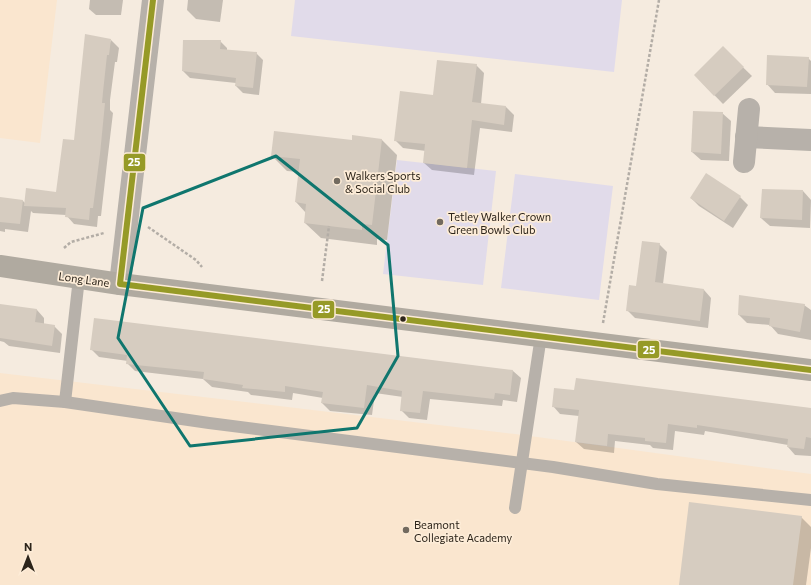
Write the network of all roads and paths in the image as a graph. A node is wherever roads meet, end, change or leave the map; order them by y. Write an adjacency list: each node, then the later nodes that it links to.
1 (153, 0): 15 (street)
2 (659, 0): 17 (path)
3 (749, 109): 4 (street)
4 (746, 137): 5 (street); 6 (street)
5 (811, 140)
6 (744, 162)
7 (144, 226): 12 (path)
8 (329, 226): 14 (path)
9 (111, 232): 10 (path)
10 (64, 248)
11 (0, 266): 13 (main road, Long Lane)
12 (202, 267)
13 (79, 278): 15 (main road, Long Lane); 20 (lane)
14 (322, 282)
15 (120, 284): 16 (main road, Long Lane)
16 (541, 336): 17 (main road, Long Lane); 21 (lane)
17 (600, 343): 18 (main road, Long Lane)
18 (811, 370)
19 (0, 401): 20 (lane)
20 (65, 402): 21 (lane)
21 (522, 463): 22 (lane); 23 (lane)
22 (811, 500)
23 (515, 508)

